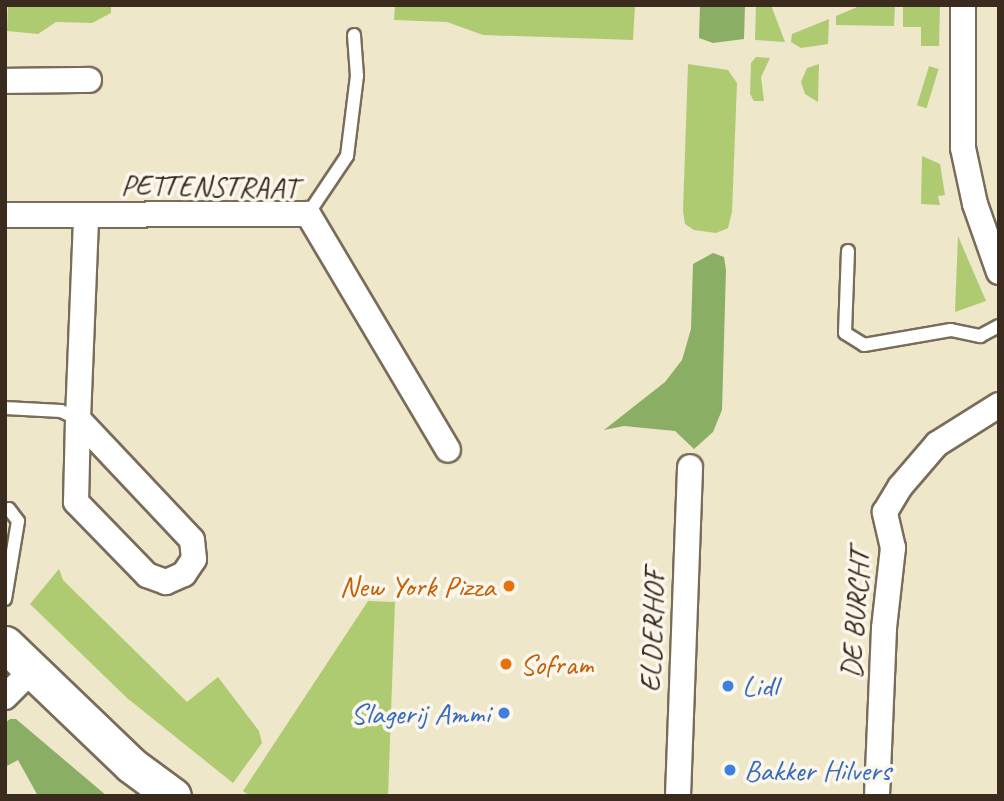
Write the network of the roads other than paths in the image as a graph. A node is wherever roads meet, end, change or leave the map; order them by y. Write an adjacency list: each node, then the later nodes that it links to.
1 (963, 5): 9 (street)
2 (354, 35): 5 (lane)
3 (89, 80): 4 (street)
4 (5, 81)
5 (307, 214): 7 (street, PETTENSTRAAT); 14 (street, PETTENSTRAAT)
6 (5, 215): 7 (street, PETTENSTRAAT)
7 (86, 216): 13 (street)
8 (848, 251): 10 (lane)
9 (999, 272)
10 (999, 326)
11 (999, 405): 23 (street, DE BURCHT)
12 (5, 408): 13 (lane)
13 (78, 419): 13 (street)
14 (447, 450)
15 (690, 467): 22 (street, ELDERHOF)
16 (9, 509): 17 (lane)
17 (5, 600)
18 (5, 644): 19 (street)
19 (30, 672): 20 (street); 21 (street)
20 (5, 697)
21 (173, 796)
22 (678, 796)
23 (877, 796)

